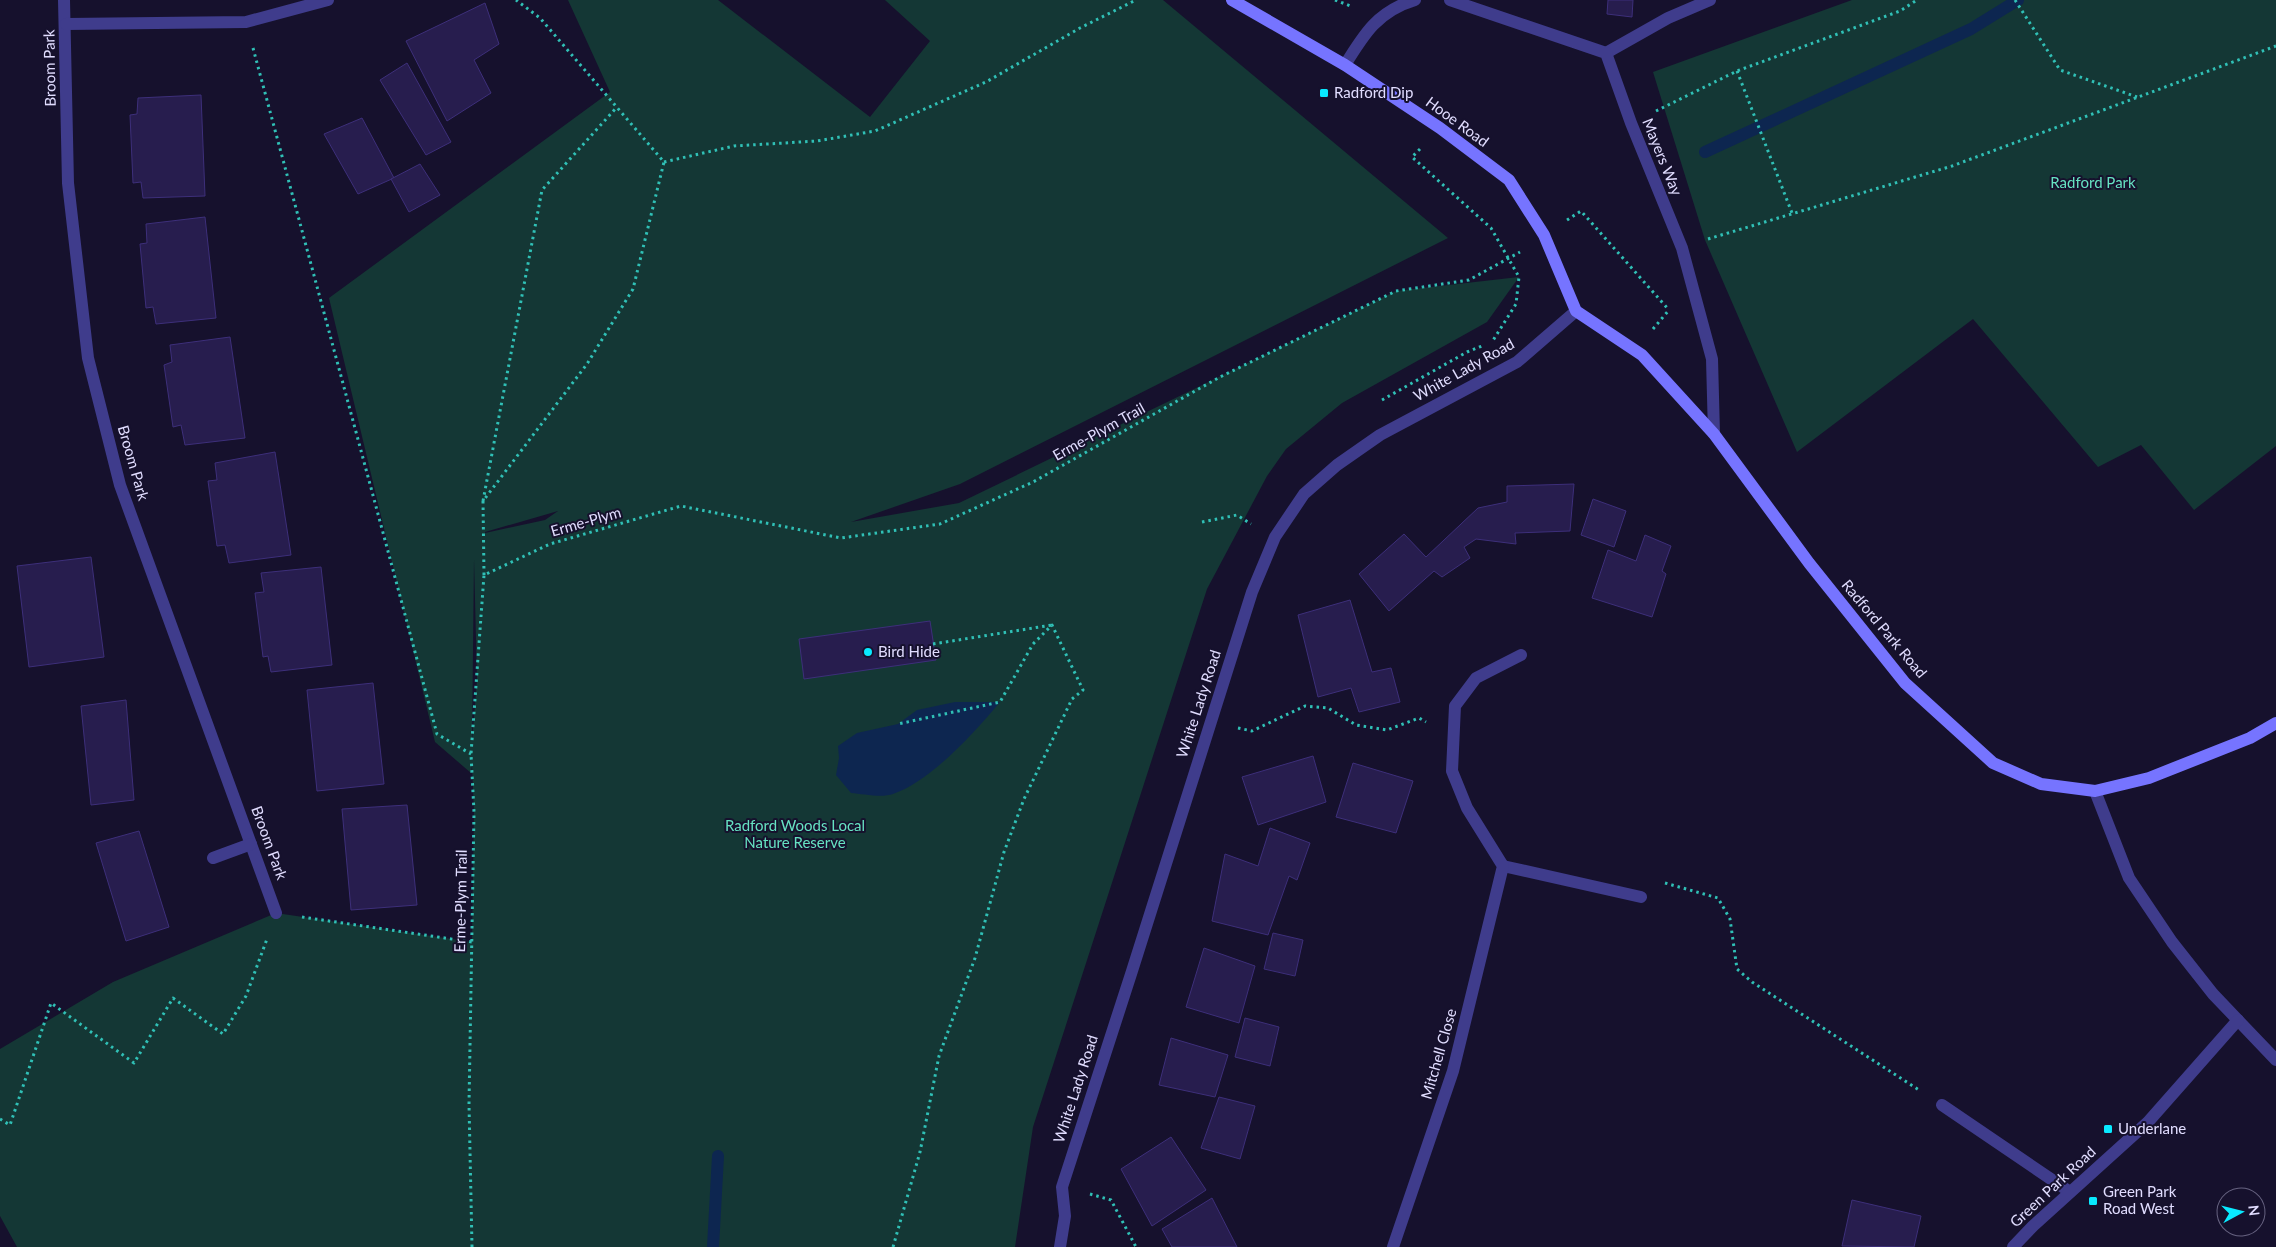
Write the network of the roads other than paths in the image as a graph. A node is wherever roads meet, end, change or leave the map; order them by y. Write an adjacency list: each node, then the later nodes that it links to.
1 (64, 0): 7 (street, Broom Park)
2 (328, 0): 7 (street)
3 (1232, 0): 9 (street, Hooe Road)
4 (1415, 0): 9 (street)
5 (1450, 0): 8 (street)
6 (1710, 0): 8 (street)
7 (66, 24): 15 (street, Broom Park)
8 (1606, 52): 11 (street, Mayers Way)
9 (1345, 65): 10 (street, Hooe Road)
10 (1576, 312): 11 (street, Radford Park Road); 24 (street, White Lady Road)
11 (1714, 434): 14 (street, Radford Park Road)
12 (1521, 655): 17 (street)
13 (2276, 723): 14 (street, Radford Park Road)
14 (2095, 791): 20 (street)
15 (251, 844): 16 (street); 19 (street, Broom Park)
16 (213, 858)
17 (1503, 866): 18 (street); 25 (street, Mitchell Close)
18 (1642, 898)
19 (276, 912)
20 (2238, 1020): 21 (street); 23 (street, Green Park Road)
21 (2276, 1060)
22 (1942, 1105): 23 (street)
23 (2070, 1192): 26 (street, Green Park Road)
24 (1060, 1247)
25 (1393, 1247)
26 (2013, 1247)

